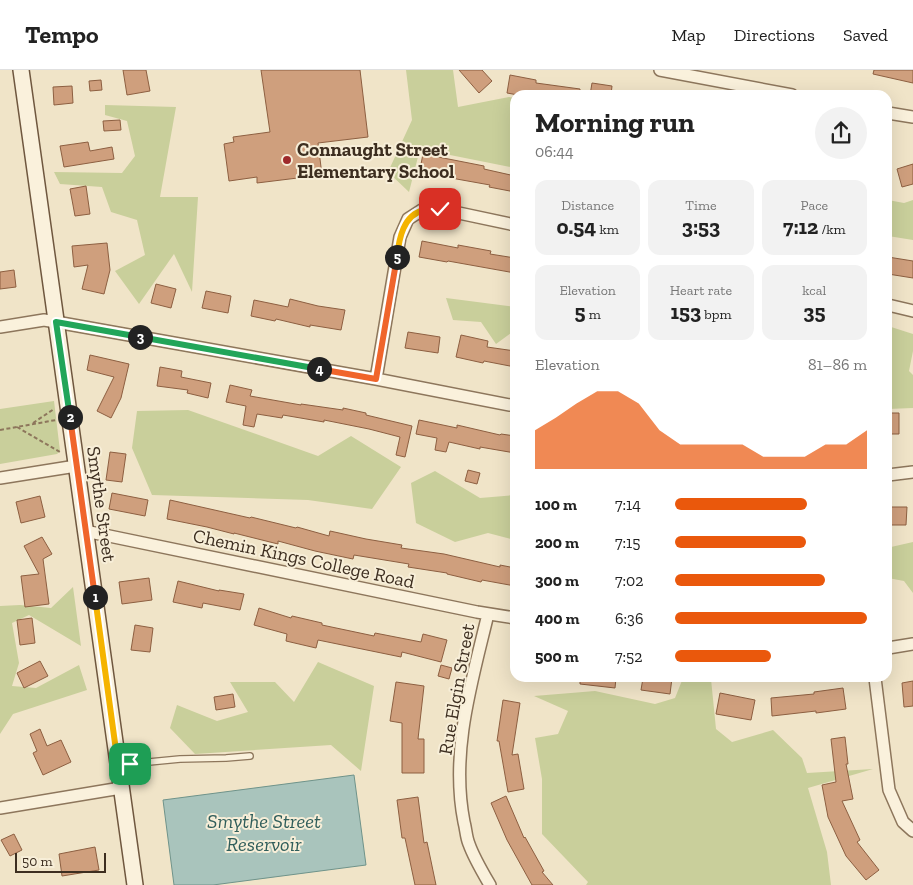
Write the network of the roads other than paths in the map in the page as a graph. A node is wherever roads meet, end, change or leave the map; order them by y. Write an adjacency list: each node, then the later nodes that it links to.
1 (21, 70): 9 (main road, Smythe Street)
2 (660, 70): 3 (street)
3 (766, 90)
4 (892, 114): 5 (street)
5 (913, 117)
6 (510, 224): 11 (street)
7 (892, 306): 8 (street)
8 (913, 310)
9 (56, 322): 10 (street); 11 (street); 13 (main road, Smythe Street)
10 (0, 327)
11 (376, 379): 12 (street)
12 (510, 405)
13 (76, 466): 16 (street); 17 (main road, Smythe Street)
14 (913, 472): 15 (street)
15 (892, 475)
16 (0, 478)
17 (85, 530): 18 (street, Chemin Kings College Road); 24 (main road, Smythe Street)
18 (488, 614): 19 (street, Chemin Kings College Road); 29 (street, Rue Elgin Street)
19 (510, 617)
20 (913, 644): 21 (street)
21 (892, 647)
22 (876, 682): 27 (street)
23 (250, 756): 24 (lane)
24 (118, 765): 25 (main road, Smythe Street)
25 (121, 788): 26 (street); 28 (main road, Smythe Street)
26 (0, 808)
27 (913, 832)
28 (135, 885)
29 (490, 885)

